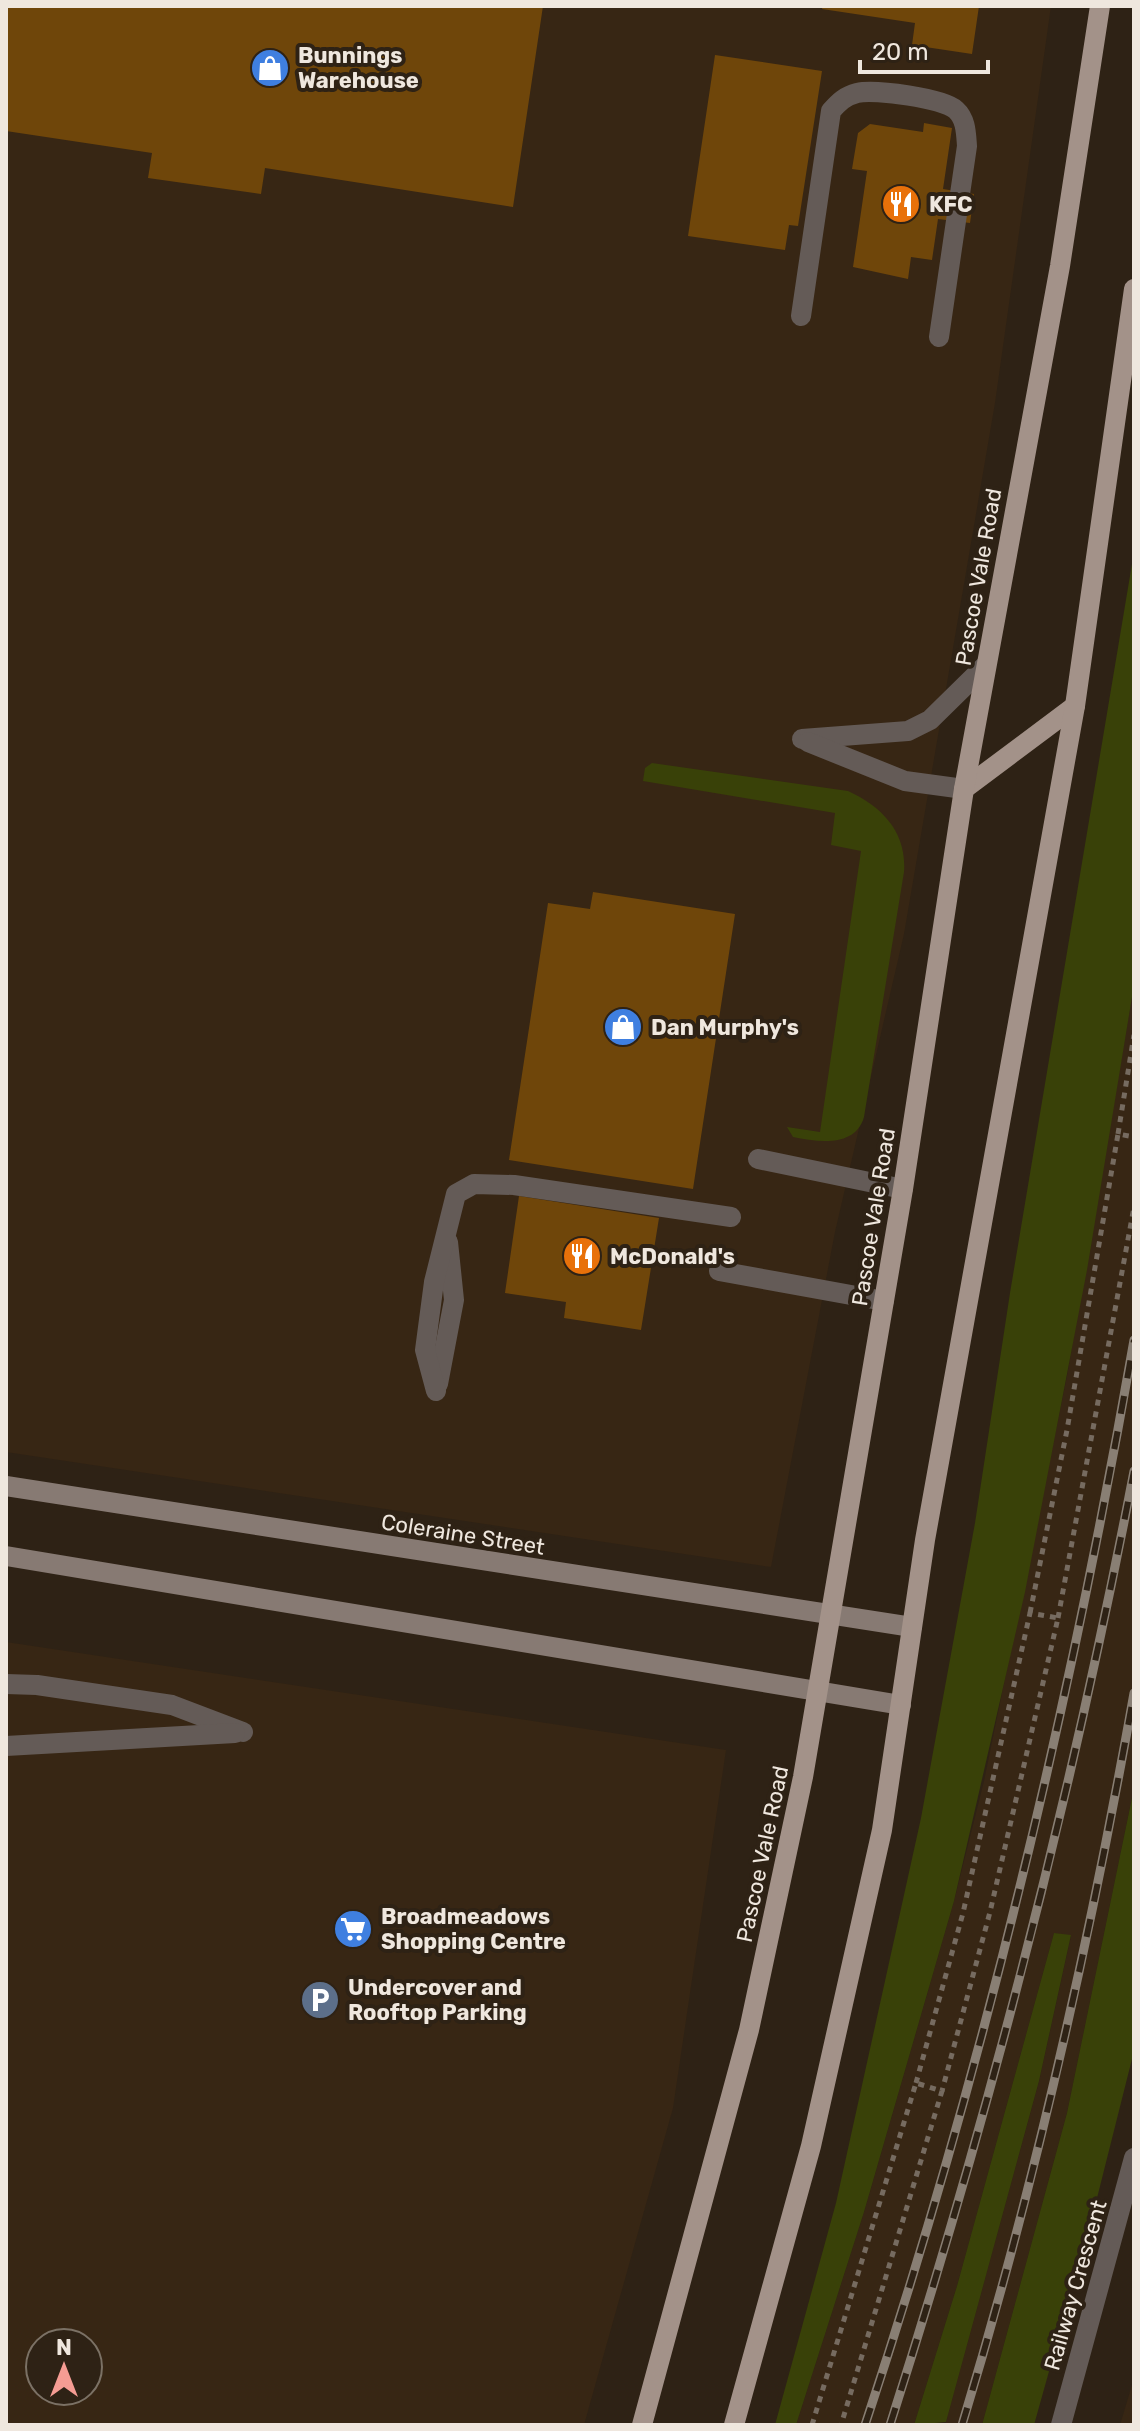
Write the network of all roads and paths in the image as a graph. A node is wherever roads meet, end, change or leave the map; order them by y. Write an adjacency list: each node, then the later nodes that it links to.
1 (1100, 6): 5 (main road, Pascoe Vale Road)
2 (1134, 289): 6 (main road)
3 (801, 316): 4 (street)
4 (939, 337)
5 (986, 665): 7 (main road, Pascoe Vale Road); 7 (street)
6 (1075, 706): 7 (main road); 23 (main road)
7 (964, 789): 12 (main road, Pascoe Vale Road)
8 (1134, 1035): 9 (path)
9 (1118, 1134): 10 (path); 20 (path)
10 (1134, 1137)
11 (758, 1159): 12 (street)
12 (903, 1189): 16 (main road, Pascoe Vale Road)
13 (1134, 1207): 22 (path)
14 (731, 1217): 17 (street)
15 (719, 1271): 16 (street)
16 (884, 1301): 21 (main road, Pascoe Vale Road)
17 (436, 1391)
18 (6, 1486): 21 (street, Coleraine Street)
19 (6, 1556): 25 (street)
20 (1030, 1613): 22 (path); 28 (path)
21 (829, 1614): 23 (street, Coleraine Street); 25 (main road, Pascoe Vale Road)
22 (1058, 1618): 29 (path)
23 (912, 1627): 26 (main road)
24 (6, 1684): 27 (street)
25 (819, 1690): 26 (street); 32 (main road, Pascoe Vale Road)
26 (901, 1705): 33 (main road)
27 (6, 1746)
28 (916, 2083): 29 (path); 34 (path)
29 (942, 2091): 35 (path)
30 (1134, 2158): 31 (street, Railway Crescent)
31 (1130, 2195): 36 (street, Railway Crescent)
32 (642, 2425)
33 (734, 2425)
34 (812, 2425)
35 (841, 2425)
36 (1061, 2425)

